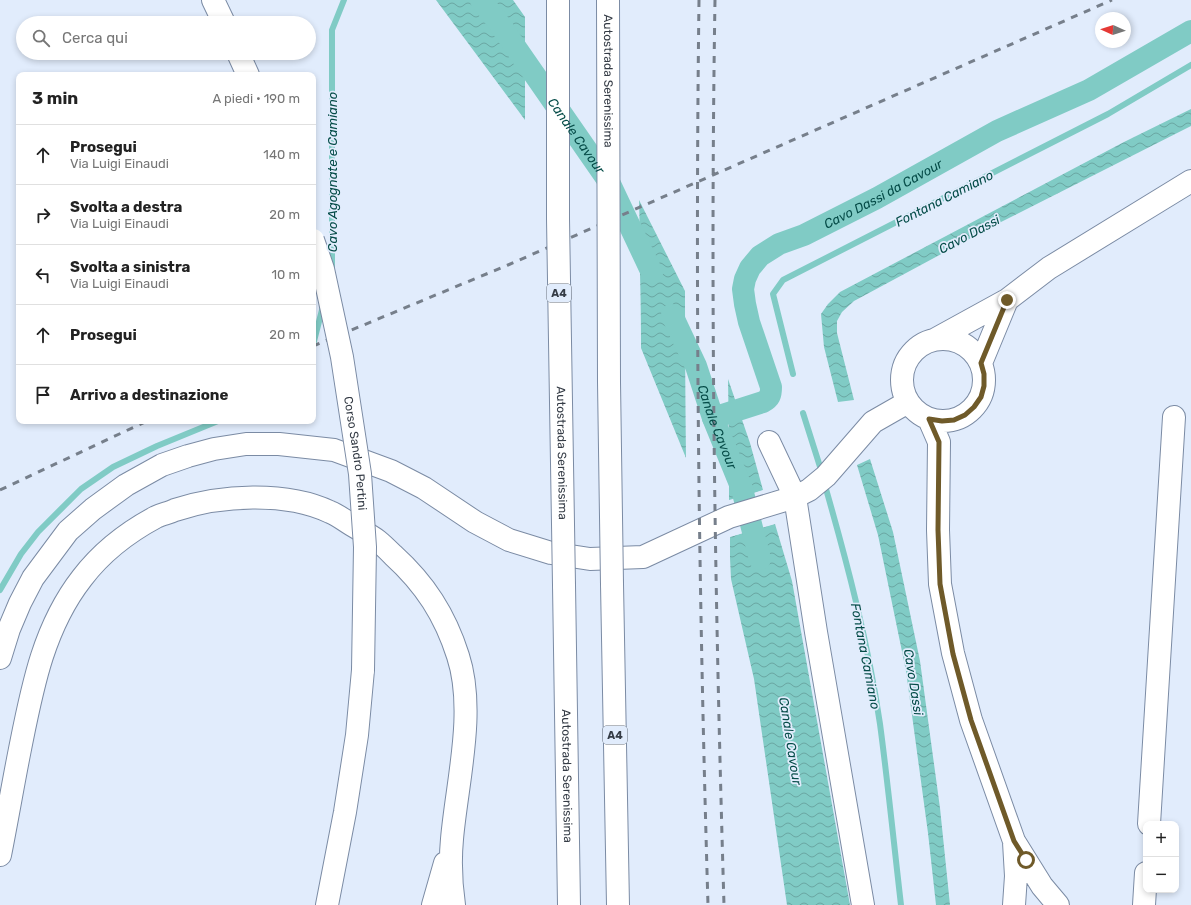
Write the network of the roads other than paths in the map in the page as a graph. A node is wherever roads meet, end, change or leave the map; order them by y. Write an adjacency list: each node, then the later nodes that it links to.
1 (558, 0): 25 (main road, Autostrada Serenissima / A4, bridge)
2 (608, 0): 21 (main road, Autostrada Serenissima / A4, bridge)
3 (241, 60): 4 (main road)
4 (247, 72)
5 (1191, 181): 7 (main road)
6 (316, 248): 22 (main road, Corso Sandro Pertini, bridge)
7 (1007, 300): 8 (main road); 9 (main road)
8 (936, 339): 9 (main road); 10 (main road)
9 (981, 363): 12 (main road)
10 (908, 402): 12 (main road); 14 (main road)
11 (1174, 417): 16 (main road)
12 (929, 419): 18 (main road)
13 (769, 442): 14 (main road)
14 (792, 498): 15 (main road); 26 (main road)
15 (0, 658)
16 (1149, 821)
17 (452, 841): 19 (main road); 23 (main road); 24 (main road)
18 (1014, 841): 27 (main road); 28 (main road)
19 (0, 855)
20 (1145, 893): 29 (main road)
21 (618, 896)
22 (327, 905)
23 (433, 905)
24 (454, 905)
25 (569, 905)
26 (863, 905)
27 (1014, 905)
28 (1058, 905)
29 (1144, 905)

